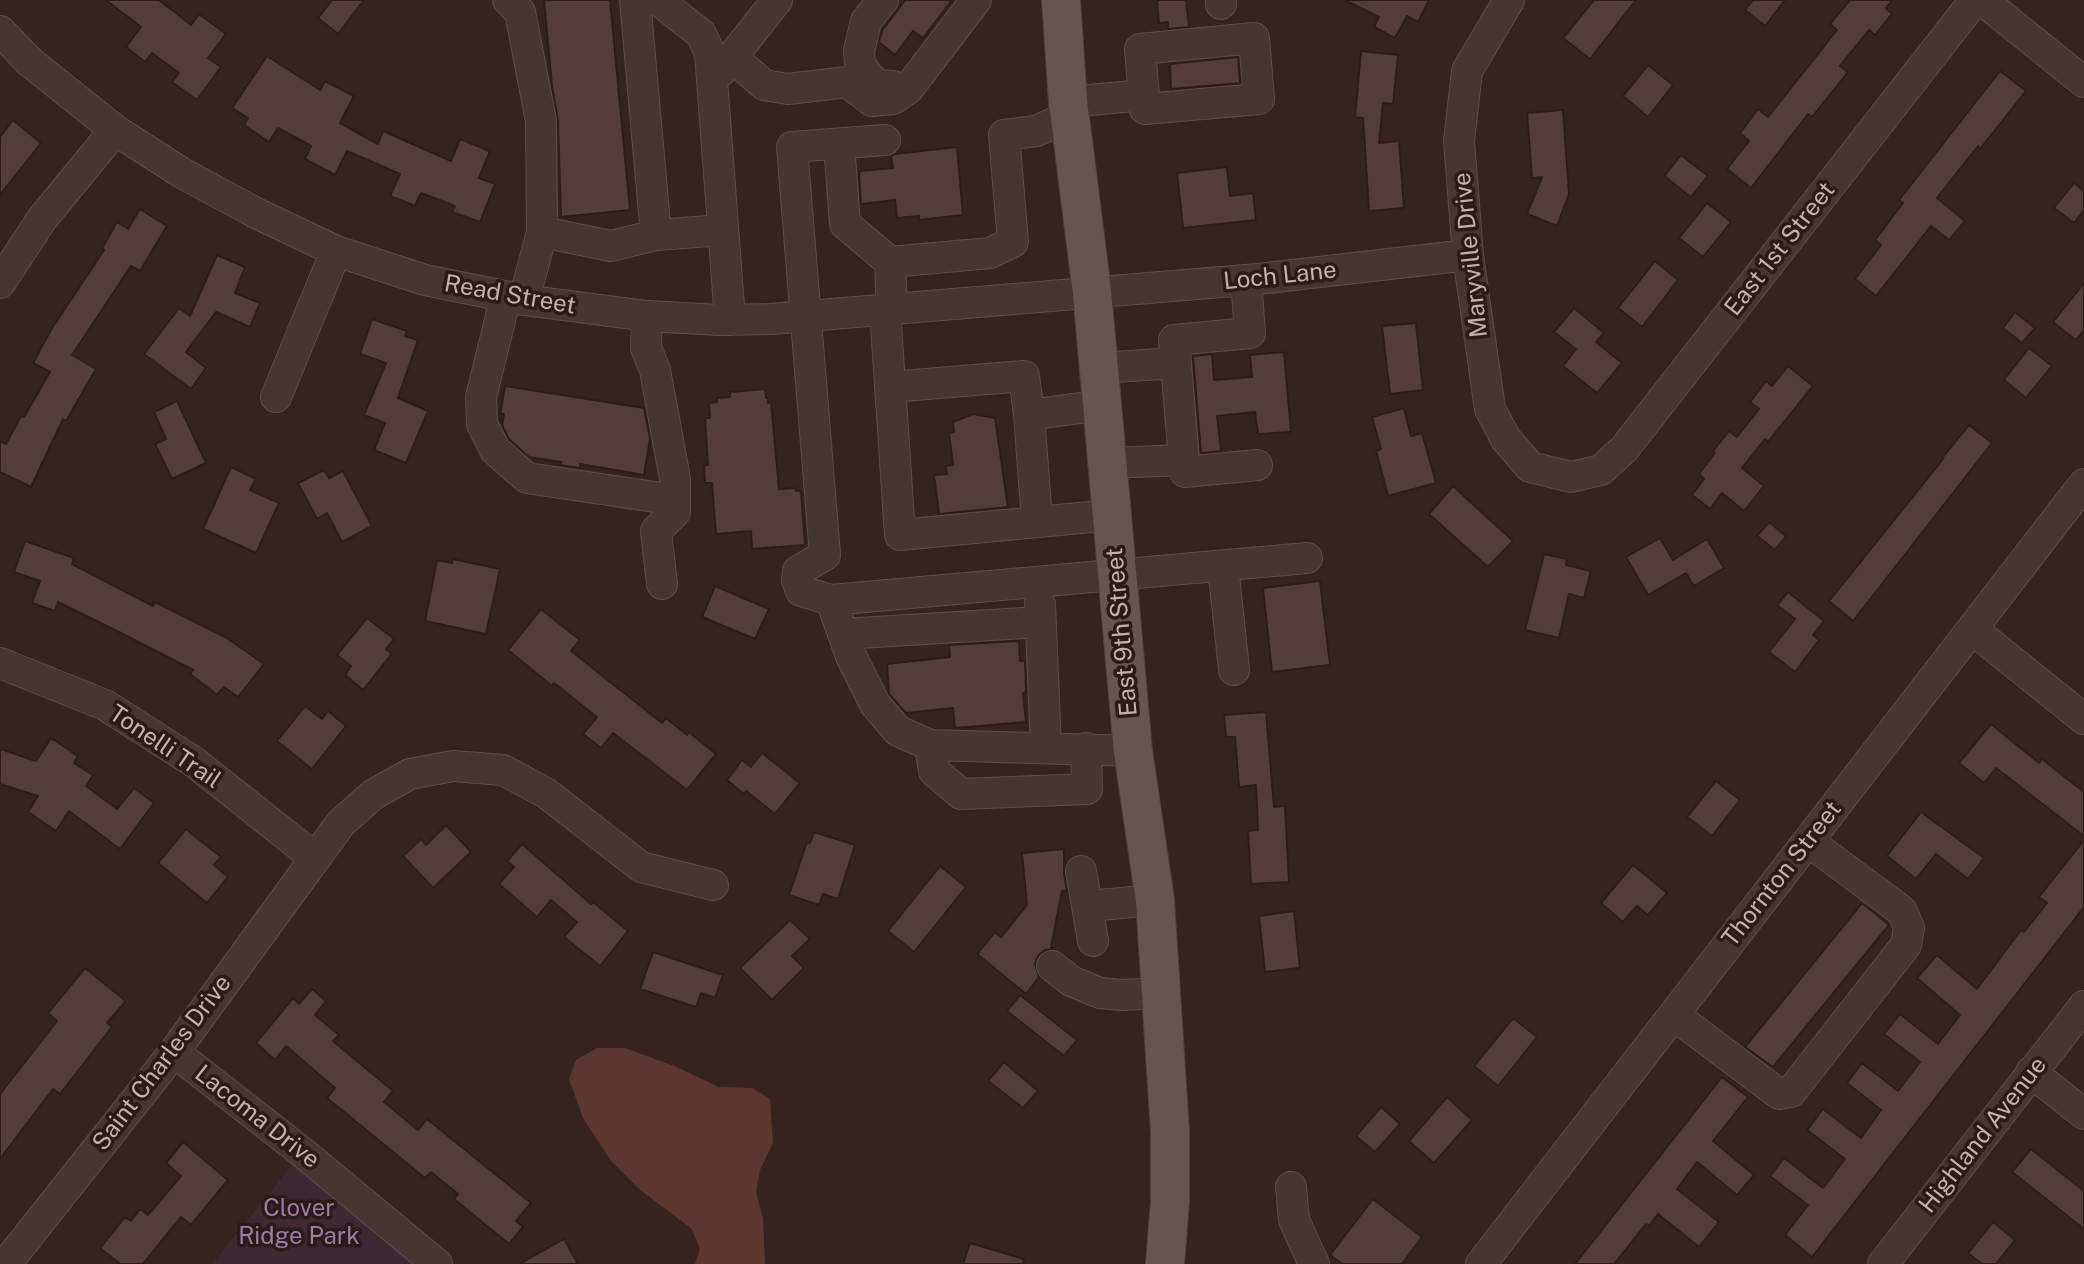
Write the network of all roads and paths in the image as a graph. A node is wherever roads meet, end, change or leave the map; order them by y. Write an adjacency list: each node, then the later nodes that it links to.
1 (508, 0): 23 (street)
2 (635, 0): 24 (street)
3 (658, 0): 14 (street)
4 (777, 0): 13 (street)
5 (865, 0): 15 (street)
6 (883, 0): 7 (street)
7 (975, 0): 15 (street)
8 (1060, 0): 18 (main road, East 9th Street)
9 (1509, 0): 26 (street, Maryville Drive)
10 (1975, 0): 44 (street, East 1st Street)
11 (1982, 0): 16 (street)
12 (0, 31): 19 (street, Read Street)
13 (732, 57): 14 (street); 15 (street)
14 (712, 81): 22 (street)
15 (847, 82)
16 (2084, 82)
17 (1144, 95): 18 (street)
18 (1069, 109): 27 (street); 30 (main road, East 9th Street)
19 (115, 130): 25 (street, Read Street); 29 (street)
20 (885, 140): 21 (street)
21 (839, 144): 27 (street); 34 (street)
22 (723, 230): 24 (street); 35 (street)
23 (542, 232): 24 (street); 31 (street)
24 (656, 235)
25 (336, 251): 31 (street, Read Street); 39 (street)
26 (1468, 256): 28 (street, Loch Lane); 44 (street, Maryville Drive)
27 (890, 262): 32 (street)
28 (1246, 280): 30 (street, Loch Lane); 36 (street)
29 (0, 283)
30 (1092, 292): 32 (street, Read Street); 38 (main road, East 9th Street)
31 (515, 298): 33 (street, Read Street); 46 (street)
32 (888, 310): 34 (street, Read Street); 37 (street)
33 (647, 316): 35 (street, Read Street); 46 (street)
34 (805, 318): 35 (street, Read Street); 54 (street)
35 (730, 320)
36 (1176, 363): 38 (street); 41 (street)
37 (890, 387): 40 (street); 48 (street)
38 (1100, 387): 40 (street); 42 (main road, East 9th Street)
39 (276, 397)
40 (1029, 415): 48 (street)
41 (1184, 460): 42 (street); 43 (street)
42 (1107, 463): 47 (main road, East 9th Street)
43 (1257, 466)
44 (1571, 477)
45 (2084, 484): 56 (street, Thornton Street)
46 (675, 500): 53 (street)
47 (1112, 515): 48 (street); 51 (main road, East 9th Street)
48 (1037, 521)
49 (1307, 558): 50 (street)
50 (1223, 566): 51 (street); 59 (street)
51 (1117, 576): 52 (street); 64 (main road, East 9th Street)
52 (1039, 582): 54 (street); 55 (street)
53 (662, 584)
54 (831, 600): 57 (street)
55 (1041, 622): 57 (street); 62 (street)
56 (1972, 629): 60 (street); 65 (street, Thornton Street)
57 (843, 634): 61 (street)
58 (0, 663): 66 (street, Tonelli Trail)
59 (1234, 670)
60 (2084, 719)
61 (930, 746): 62 (street); 63 (street)
62 (1046, 747): 63 (street)
63 (1086, 748): 64 (street)
64 (1133, 751): 69 (main road, East 9th Street)
65 (1808, 841): 75 (street, Thornton Street); 75 (street)
66 (315, 858): 68 (street, Saint Charles Drive); 76 (street, Saint Charles Drive)
67 (1081, 872): 70 (street)
68 (713, 885)
69 (1155, 900): 70 (street); 73 (main road, East 9th Street)
70 (1088, 906): 71 (street)
71 (1093, 941)
72 (1052, 966): 73 (street)
73 (1163, 993): 82 (main road, East 9th Street)
74 (2084, 1006): 77 (street, Highland Avenue)
75 (1674, 1014): 84 (street, Thornton Street)
76 (174, 1052): 80 (street, Saint Charles Drive); 81 (street, Lacoma Drive)
77 (2031, 1072): 78 (street); 85 (street, Highland Avenue)
78 (2084, 1114)
79 (1291, 1187): 83 (street)
80 (6, 1264)
81 (437, 1264)
82 (1165, 1264)
83 (1314, 1264)
84 (1481, 1264)
85 (1883, 1264)

